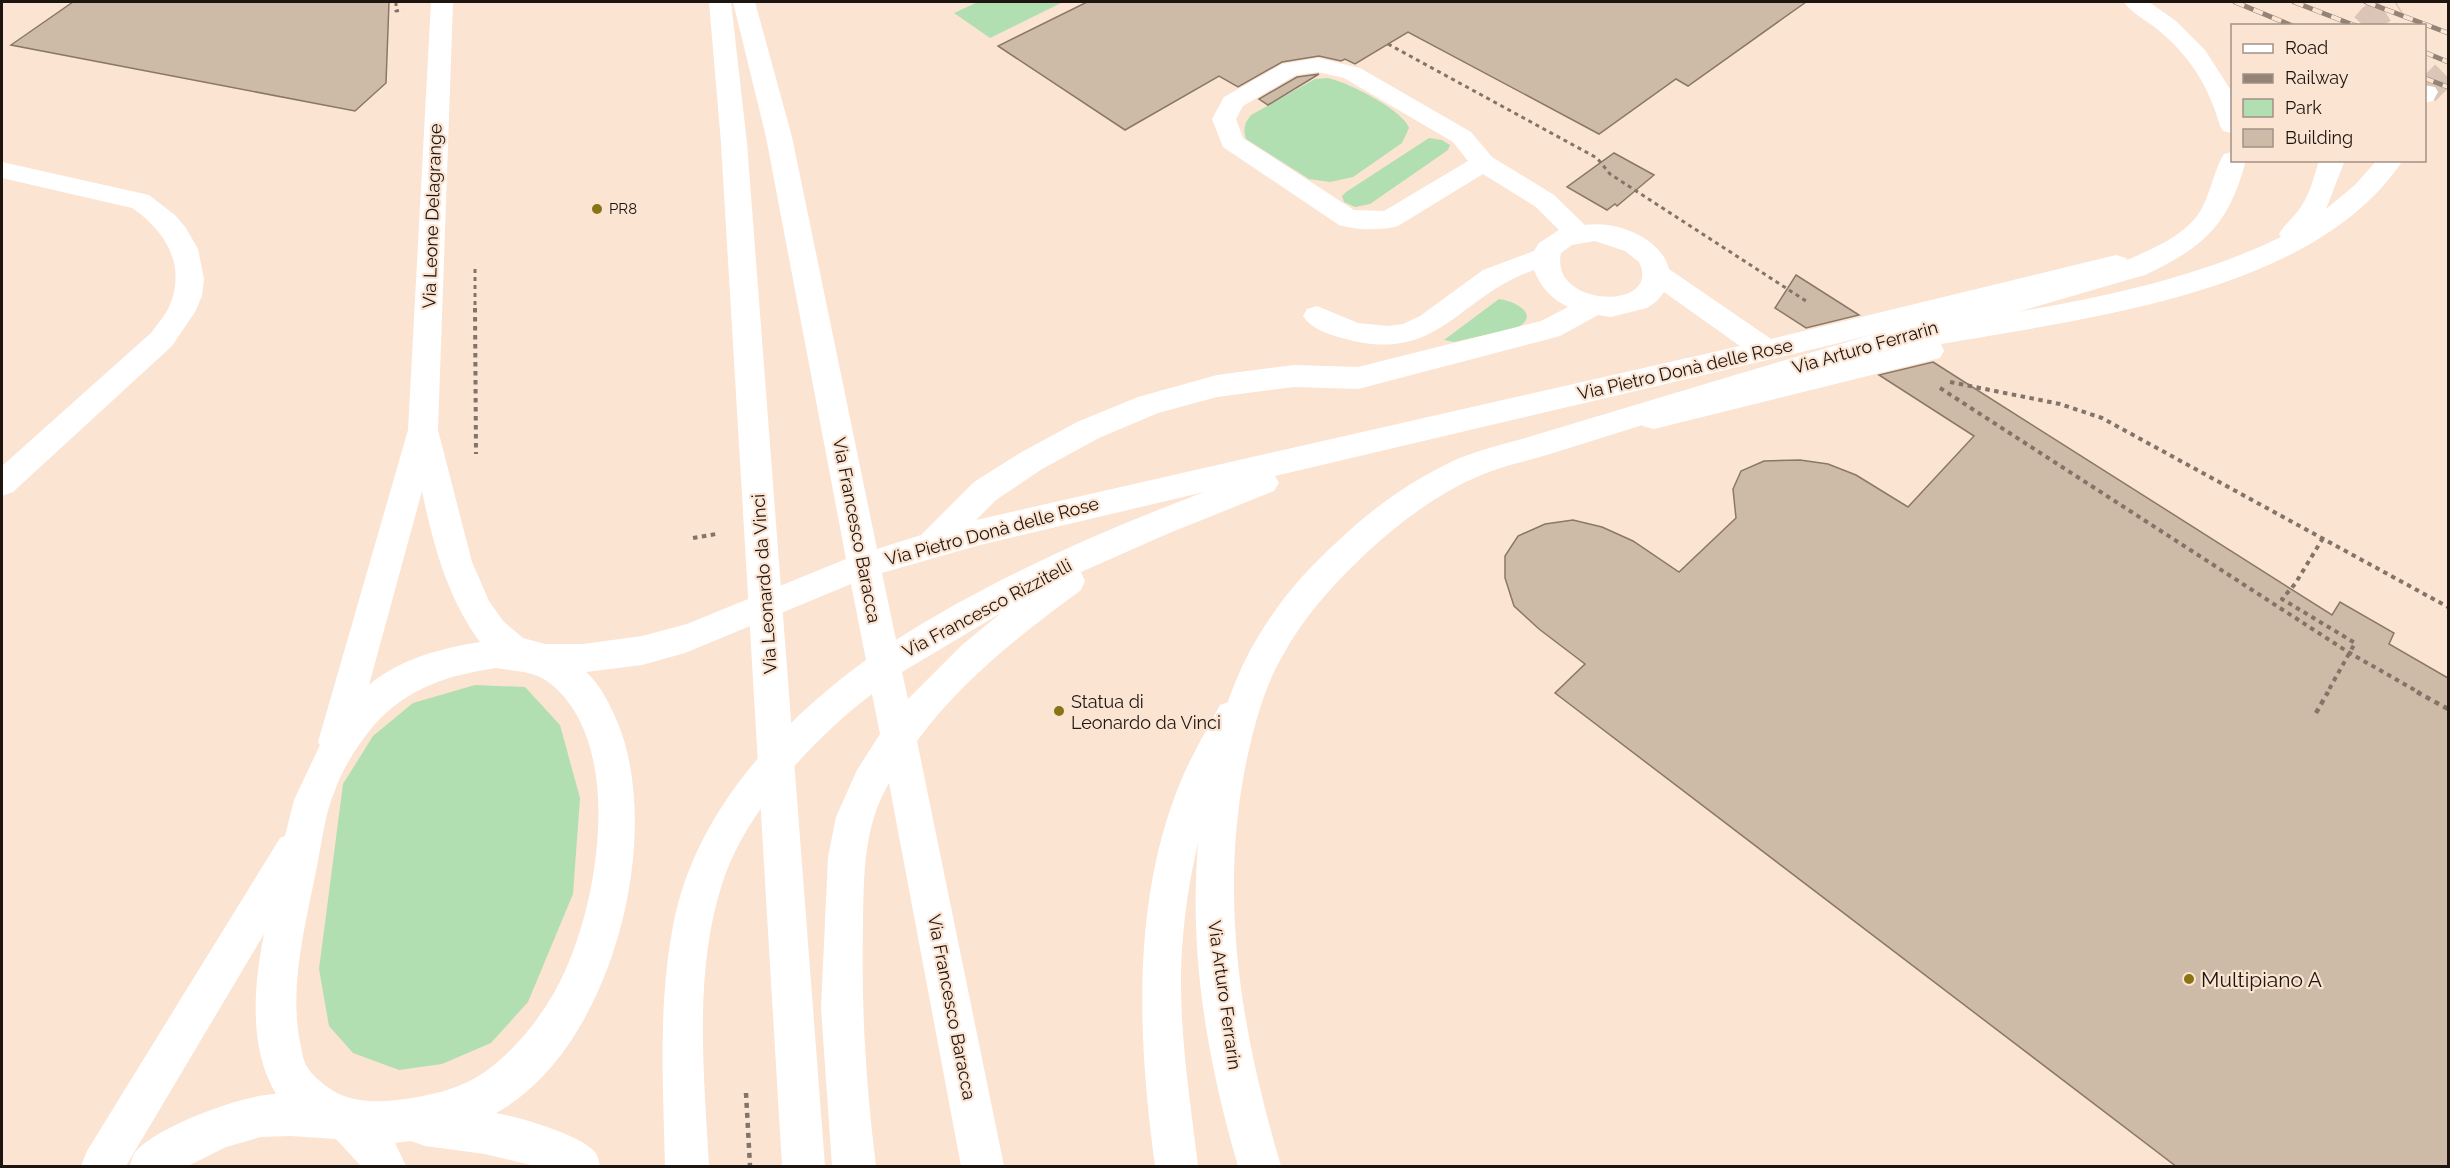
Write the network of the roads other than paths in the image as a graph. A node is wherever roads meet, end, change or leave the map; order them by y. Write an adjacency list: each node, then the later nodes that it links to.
1 (442, 2): 22 (street, Via Leone Delagrange)
2 (720, 2): 38 (street, Via Leonardo da Vinci)
3 (744, 2): 40 (street, Via Francesco Baracca)
4 (2135, 2): 5 (street)
5 (2231, 123)
6 (2232, 162): 11 (street)
7 (2331, 162): 14 (street)
8 (2389, 162): 14 (street)
9 (1483, 163): 9 (street); 12 (street)
10 (2, 170): 24 (street)
11 (2213, 213): 19 (street, Via Pietro Donà delle Rose); 20 (street, Via Arturo Ferrarin)
12 (1577, 233): 13 (street); 15 (street)
13 (1545, 257): 17 (street); 18 (street)
14 (2243, 265): 16 (street)
15 (1657, 274): 17 (street); 19 (street)
16 (2130, 300): 20 (street, Via Pietro Donà delle Rose); 23 (street, Via Arturo Ferrarin)
17 (1595, 305): 26 (street)
18 (1317, 316)
19 (1767, 350): 21 (street, Via Pietro Donà delle Rose)
20 (1848, 351): 21 (street, Via Pietro Donà delle Rose); 23 (street, Via Arturo Ferrarin)
21 (1461, 422): 25 (street, Via Francesco Rizzitelli); 26 (street, Via Pietro Donà delle Rose)
22 (423, 430): 28 (street, Via Leone Delagrange); 29 (street, Via Leone Delagrange)
23 (1503, 456): 27 (street, Via Arturo Ferrarin)
24 (2, 484)
25 (1181, 514): 37 (street, Via Francesco Rizzitelli); 39 (street)
26 (932, 545): 28 (street, Via Pietro Donà delle Rose)
27 (1269, 648): 41 (street); 42 (street, Via Arturo Ferrarin)
28 (531, 658): 29 (street); 32 (street)
29 (332, 758): 30 (street)
30 (306, 828): 31 (street); 33 (street)
31 (347, 1119): 32 (street); 34 (street); 35 (street)
32 (396, 1122): 36 (street)
33 (102, 1167)
34 (152, 1167)
35 (385, 1167)
36 (579, 1167)
37 (687, 1167)
38 (804, 1167)
39 (854, 1167)
40 (983, 1167)
41 (1176, 1167)
42 (1262, 1167)

